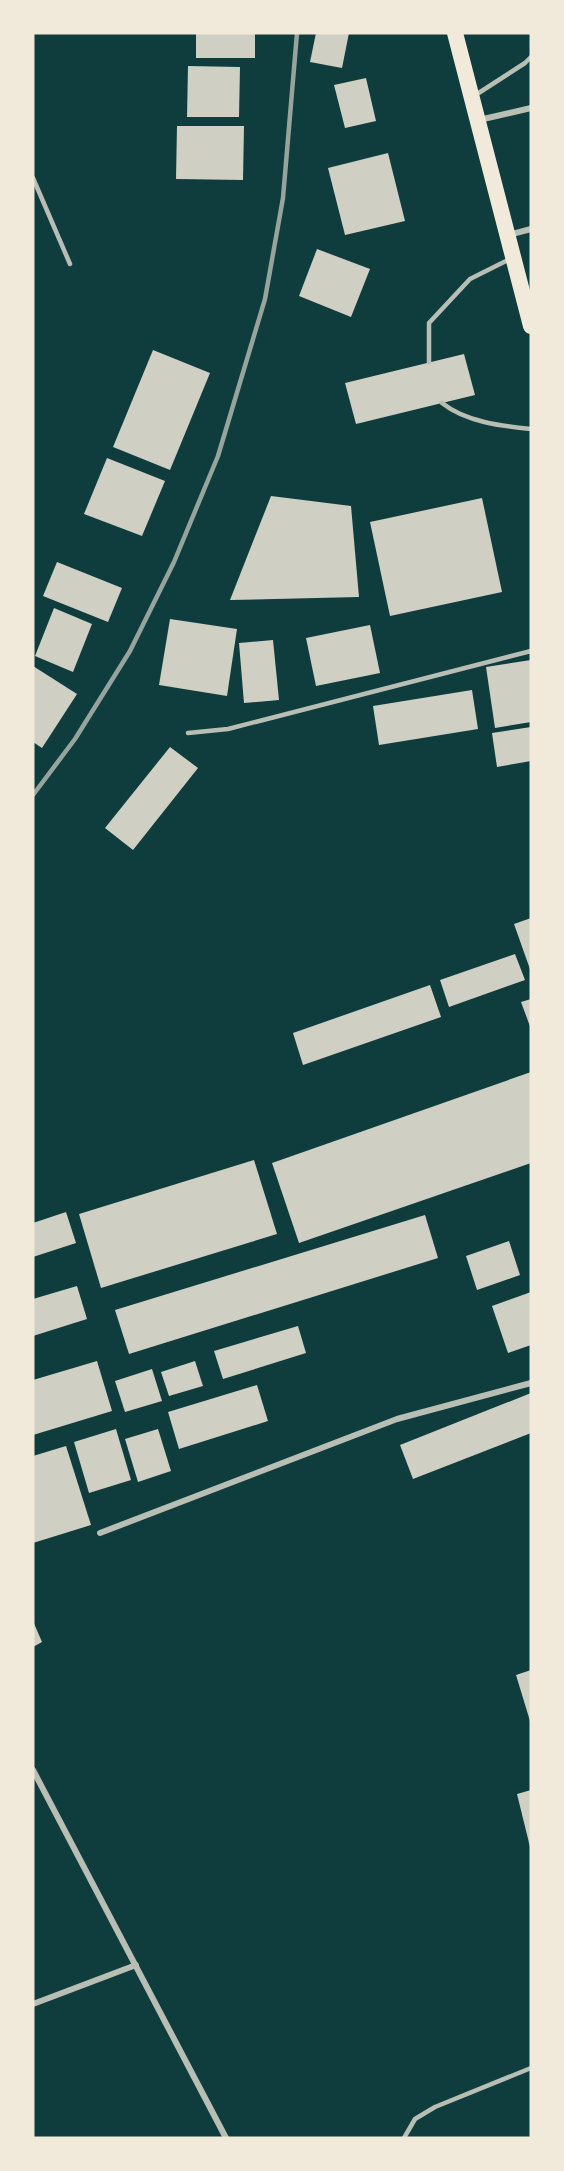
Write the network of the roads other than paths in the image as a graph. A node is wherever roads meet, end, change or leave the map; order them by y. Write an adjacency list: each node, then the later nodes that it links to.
1 (455, 33): 3 (highway)
2 (531, 57): 3 (lane)
3 (472, 97): 5 (highway)
4 (531, 108): 5 (street)
5 (478, 121): 8 (highway)
6 (33, 178): 10 (lane)
7 (531, 229): 8 (street)
8 (507, 235): 9 (highway)
9 (513, 257): 11 (highway); 12 (lane)
10 (70, 264)
11 (531, 326)
12 (429, 362)
13 (442, 403): 14 (lane)
14 (531, 429)
15 (531, 651): 16 (lane)
16 (188, 733)
17 (531, 1383): 18 (street)
18 (100, 1533)
19 (33, 1770): 20 (street)
20 (136, 1965): 21 (street); 23 (street)
21 (33, 2004)
22 (531, 2068): 24 (lane)
23 (226, 2138)
24 (404, 2138)

